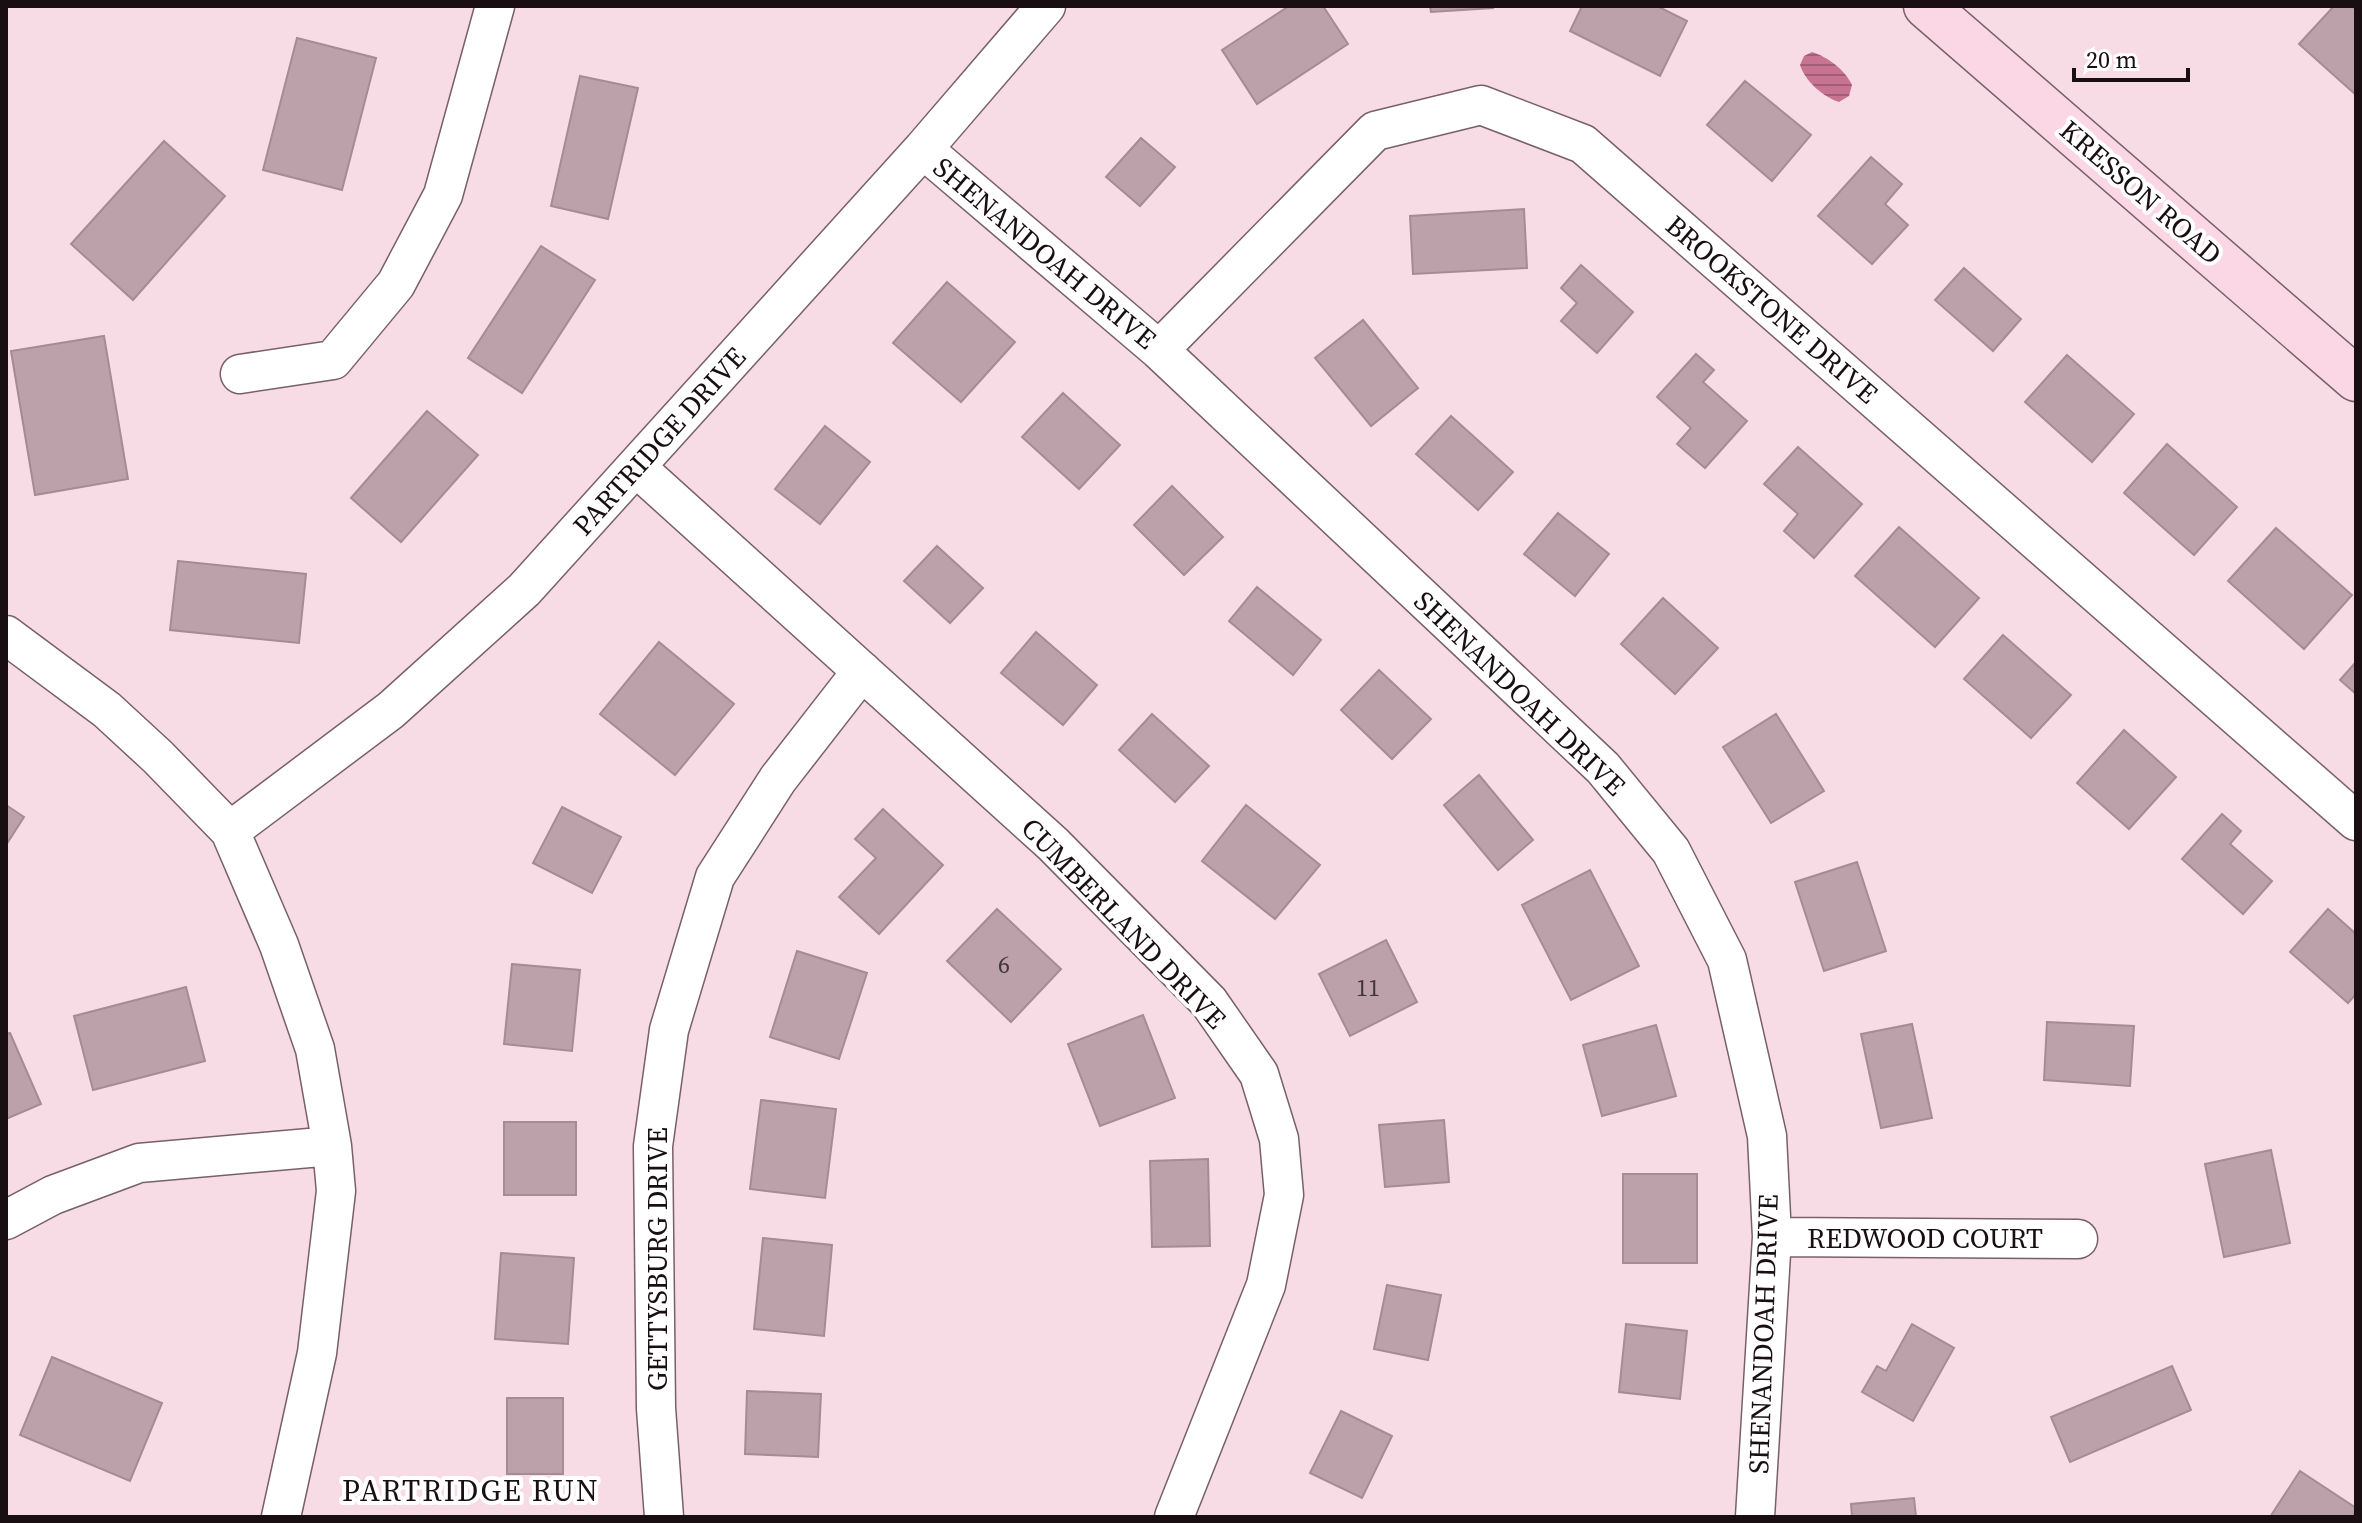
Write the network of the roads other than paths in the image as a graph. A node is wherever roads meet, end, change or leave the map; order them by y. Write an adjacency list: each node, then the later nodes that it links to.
1 (495, 6): 6 (street)
2 (1046, 6): 4 (street, PARTRIDGE DRIVE)
3 (1926, 6): 7 (main road, KRESSON ROAD)
4 (923, 149): 5 (street, SHENANDOAH DRIVE); 8 (street, PARTRIDGE DRIVE)
5 (1159, 350): 11 (street, BROOKSTONE DRIVE); 15 (street, SHENANDOAH DRIVE)
6 (240, 374)
7 (2356, 379)
8 (636, 467): 10 (street, CUMBERLAND DRIVE); 12 (street, PARTRIDGE DRIVE)
9 (6, 635): 12 (street)
10 (862, 671): 18 (street, GETTYSBURG DRIVE); 19 (street, CUMBERLAND DRIVE)
11 (2356, 821)
12 (230, 831): 13 (street)
13 (332, 1146): 14 (street); 17 (street)
14 (6, 1220)
15 (1772, 1237): 16 (street, REDWOOD COURT); 20 (street, SHENANDOAH DRIVE)
16 (2078, 1239)
17 (281, 1517)
18 (664, 1517)
19 (1174, 1517)
20 (1755, 1517)

